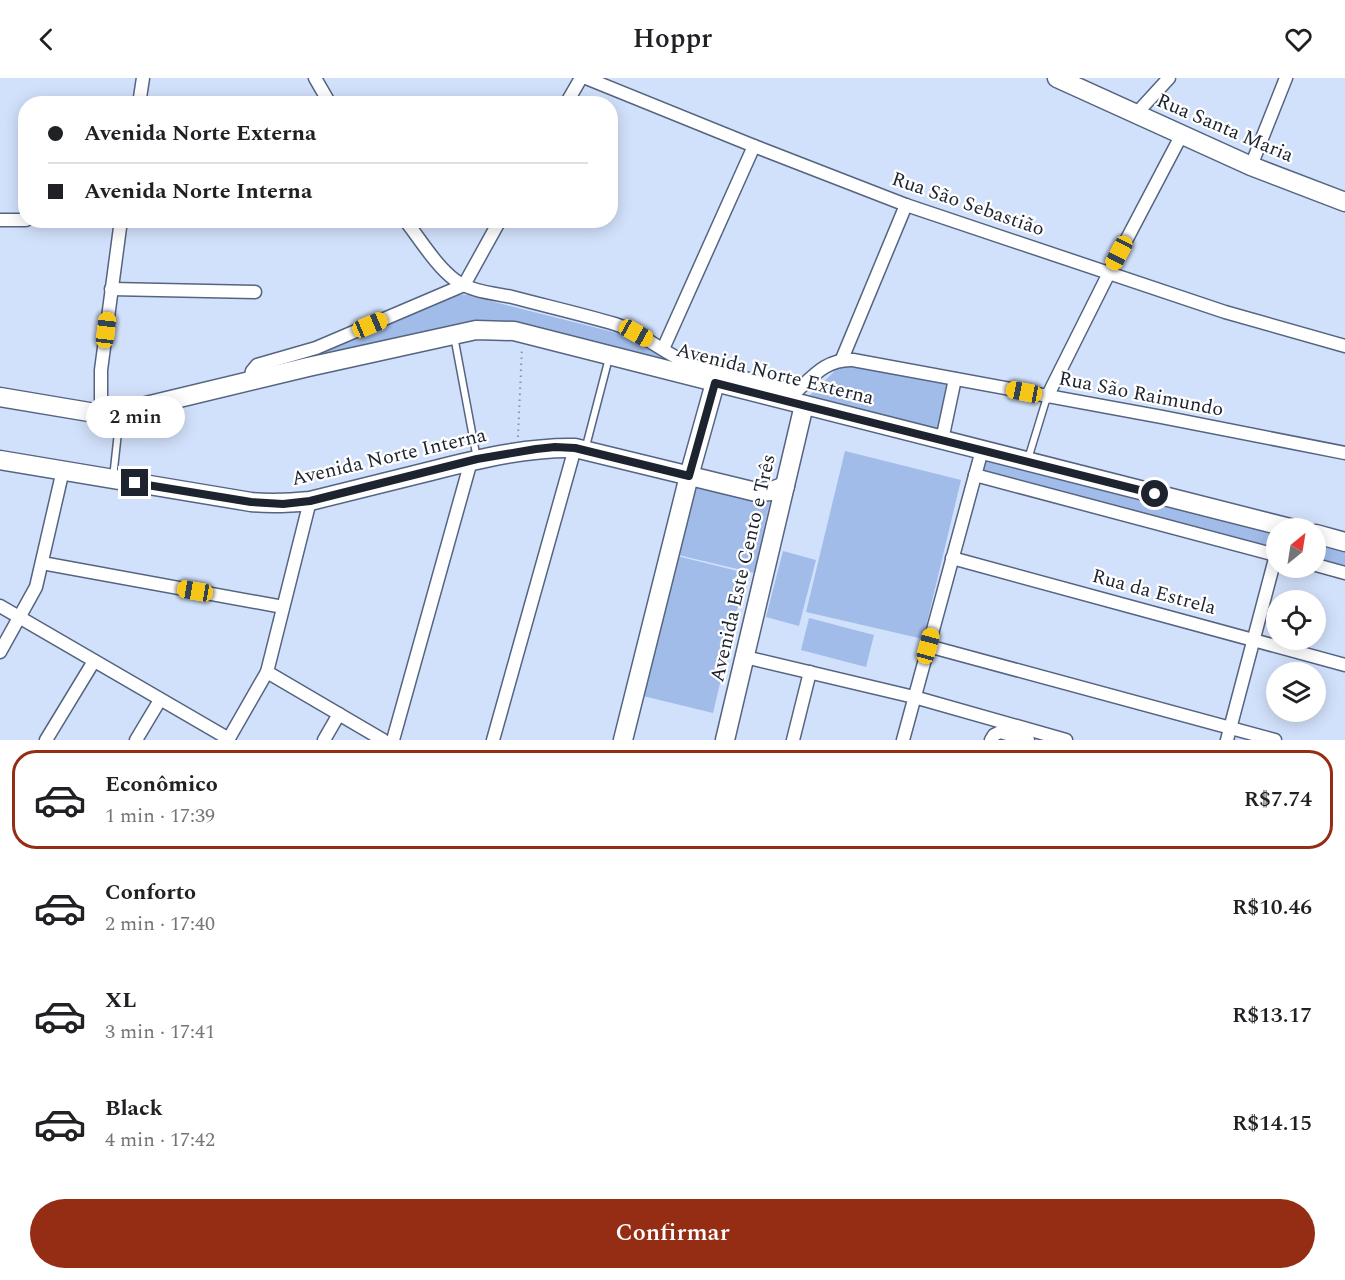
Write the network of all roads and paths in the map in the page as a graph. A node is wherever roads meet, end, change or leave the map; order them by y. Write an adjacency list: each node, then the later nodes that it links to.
1 (143, 78): 8 (street)
2 (315, 78): 9 (street)
3 (581, 78): 10 (street)
4 (586, 78): 13 (street, Rua São Sebastião)
5 (1056, 78): 11 (street, Rua Santa Maria)
6 (1169, 78): 11 (street)
7 (1286, 78): 14 (street)
8 (140, 96)
9 (325, 96)
10 (571, 96)
11 (1136, 114): 12 (street, Rua Santa Maria)
12 (1182, 136): 14 (street, Rua Santa Maria); 22 (street)
13 (754, 146): 16 (street, Rua São Sebastião); 29 (street)
14 (1251, 166): 15 (street, Rua Santa Maria)
15 (1345, 202)
16 (906, 205): 22 (street, Rua São Sebastião); 31 (street)
17 (0, 220): 18 (street)
18 (18, 220)
19 (120, 228): 24 (street)
20 (411, 228): 23 (street)
21 (496, 228): 23 (street)
22 (1109, 273): 28 (street, Rua São Sebastião); 35 (street)
23 (464, 285): 29 (street); 33 (street)
24 (111, 289): 25 (street); 39 (street)
25 (255, 292)
26 (522, 333): 27 (street, Avenida Norte Externa); 30 (street, Avenida Norte Externa); 43 (path)
27 (454, 336): 33 (street, Avenida Norte Externa); 46 (lane)
28 (1345, 346)
29 (663, 349): 37 (street)
30 (610, 355): 34 (street, Avenida Norte Externa); 41 (lane)
31 (842, 359): 32 (street, Rua São Raimundo); 37 (street)
32 (955, 379): 35 (street, Rua São Raimundo); 40 (street)
33 (250, 381): 38 (street, Avenida Norte Externa)
34 (715, 383): 37 (street, Avenida Norte Externa); 50 (street)
35 (1047, 396): 44 (street, Rua São Raimundo); 47 (lane)
36 (0, 397): 39 (street, Avenida Norte Externa)
37 (798, 400): 40 (street, Avenida Norte Externa); 52 (street, Avenida Este Cento e Três)
38 (121, 412): 39 (street, Avenida Norte Externa); 51 (lane)
39 (101, 414)
40 (942, 440): 42 (street, Avenida Norte Externa)
41 (580, 449): 43 (street, Avenida Norte Interna); 50 (street, Avenida Norte Interna); 85 (street)
42 (982, 450): 47 (street, Avenida Norte Externa); 49 (street)
43 (518, 452): 46 (street, Avenida Norte Interna)
44 (1345, 453)
45 (0, 460): 48 (street, Avenida Norte Interna)
46 (474, 460): 53 (street, Avenida Norte Interna); 84 (street)
47 (1028, 461): 54 (street, Avenida Norte Externa)
48 (63, 470): 51 (street, Avenida Norte Interna); 59 (street)
49 (975, 475): 57 (street); 58 (street)
50 (689, 476): 52 (street, Avenida Norte Interna); 86 (street)
51 (112, 478): 53 (street, Avenida Norte Interna)
52 (785, 486): 69 (street, Avenida Este Cento e Três)
53 (310, 501): 64 (street)
54 (1266, 522)
55 (1326, 537): 56 (street)
56 (1345, 542)
57 (1266, 552)
58 (952, 558): 66 (street, Rua da Estrela); 67 (street)
59 (42, 563): 64 (street); 65 (street)
60 (1326, 568): 61 (street)
61 (1345, 573)
62 (1270, 578): 66 (street)
63 (0, 606): 65 (street)
64 (283, 607): 72 (street)
65 (20, 618): 68 (street); 70 (street)
66 (1254, 640): 71 (street, Rua da Estrela); 77 (street)
67 (928, 646): 74 (street); 77 (street)
68 (0, 652)
69 (745, 657): 73 (street); 87 (street, Avenida Este Cento e Três)
70 (94, 661): 75 (street); 79 (street)
71 (1345, 664)
72 (267, 672): 76 (street); 81 (street)
73 (810, 672): 74 (street); 88 (street)
74 (914, 698): 78 (street); 89 (street)
75 (160, 700): 80 (street); 81 (street)
76 (339, 714): 82 (street); 83 (street)
77 (1229, 734): 92 (street)
78 (1031, 737): 90 (street); 91 (street)
79 (46, 740)
80 (136, 740)
81 (229, 740)
82 (324, 740)
83 (383, 740)
84 (393, 740)
85 (493, 740)
86 (623, 740)
87 (724, 740)
88 (793, 740)
89 (903, 740)
90 (991, 740)
91 (1066, 740)
92 (1275, 740)

